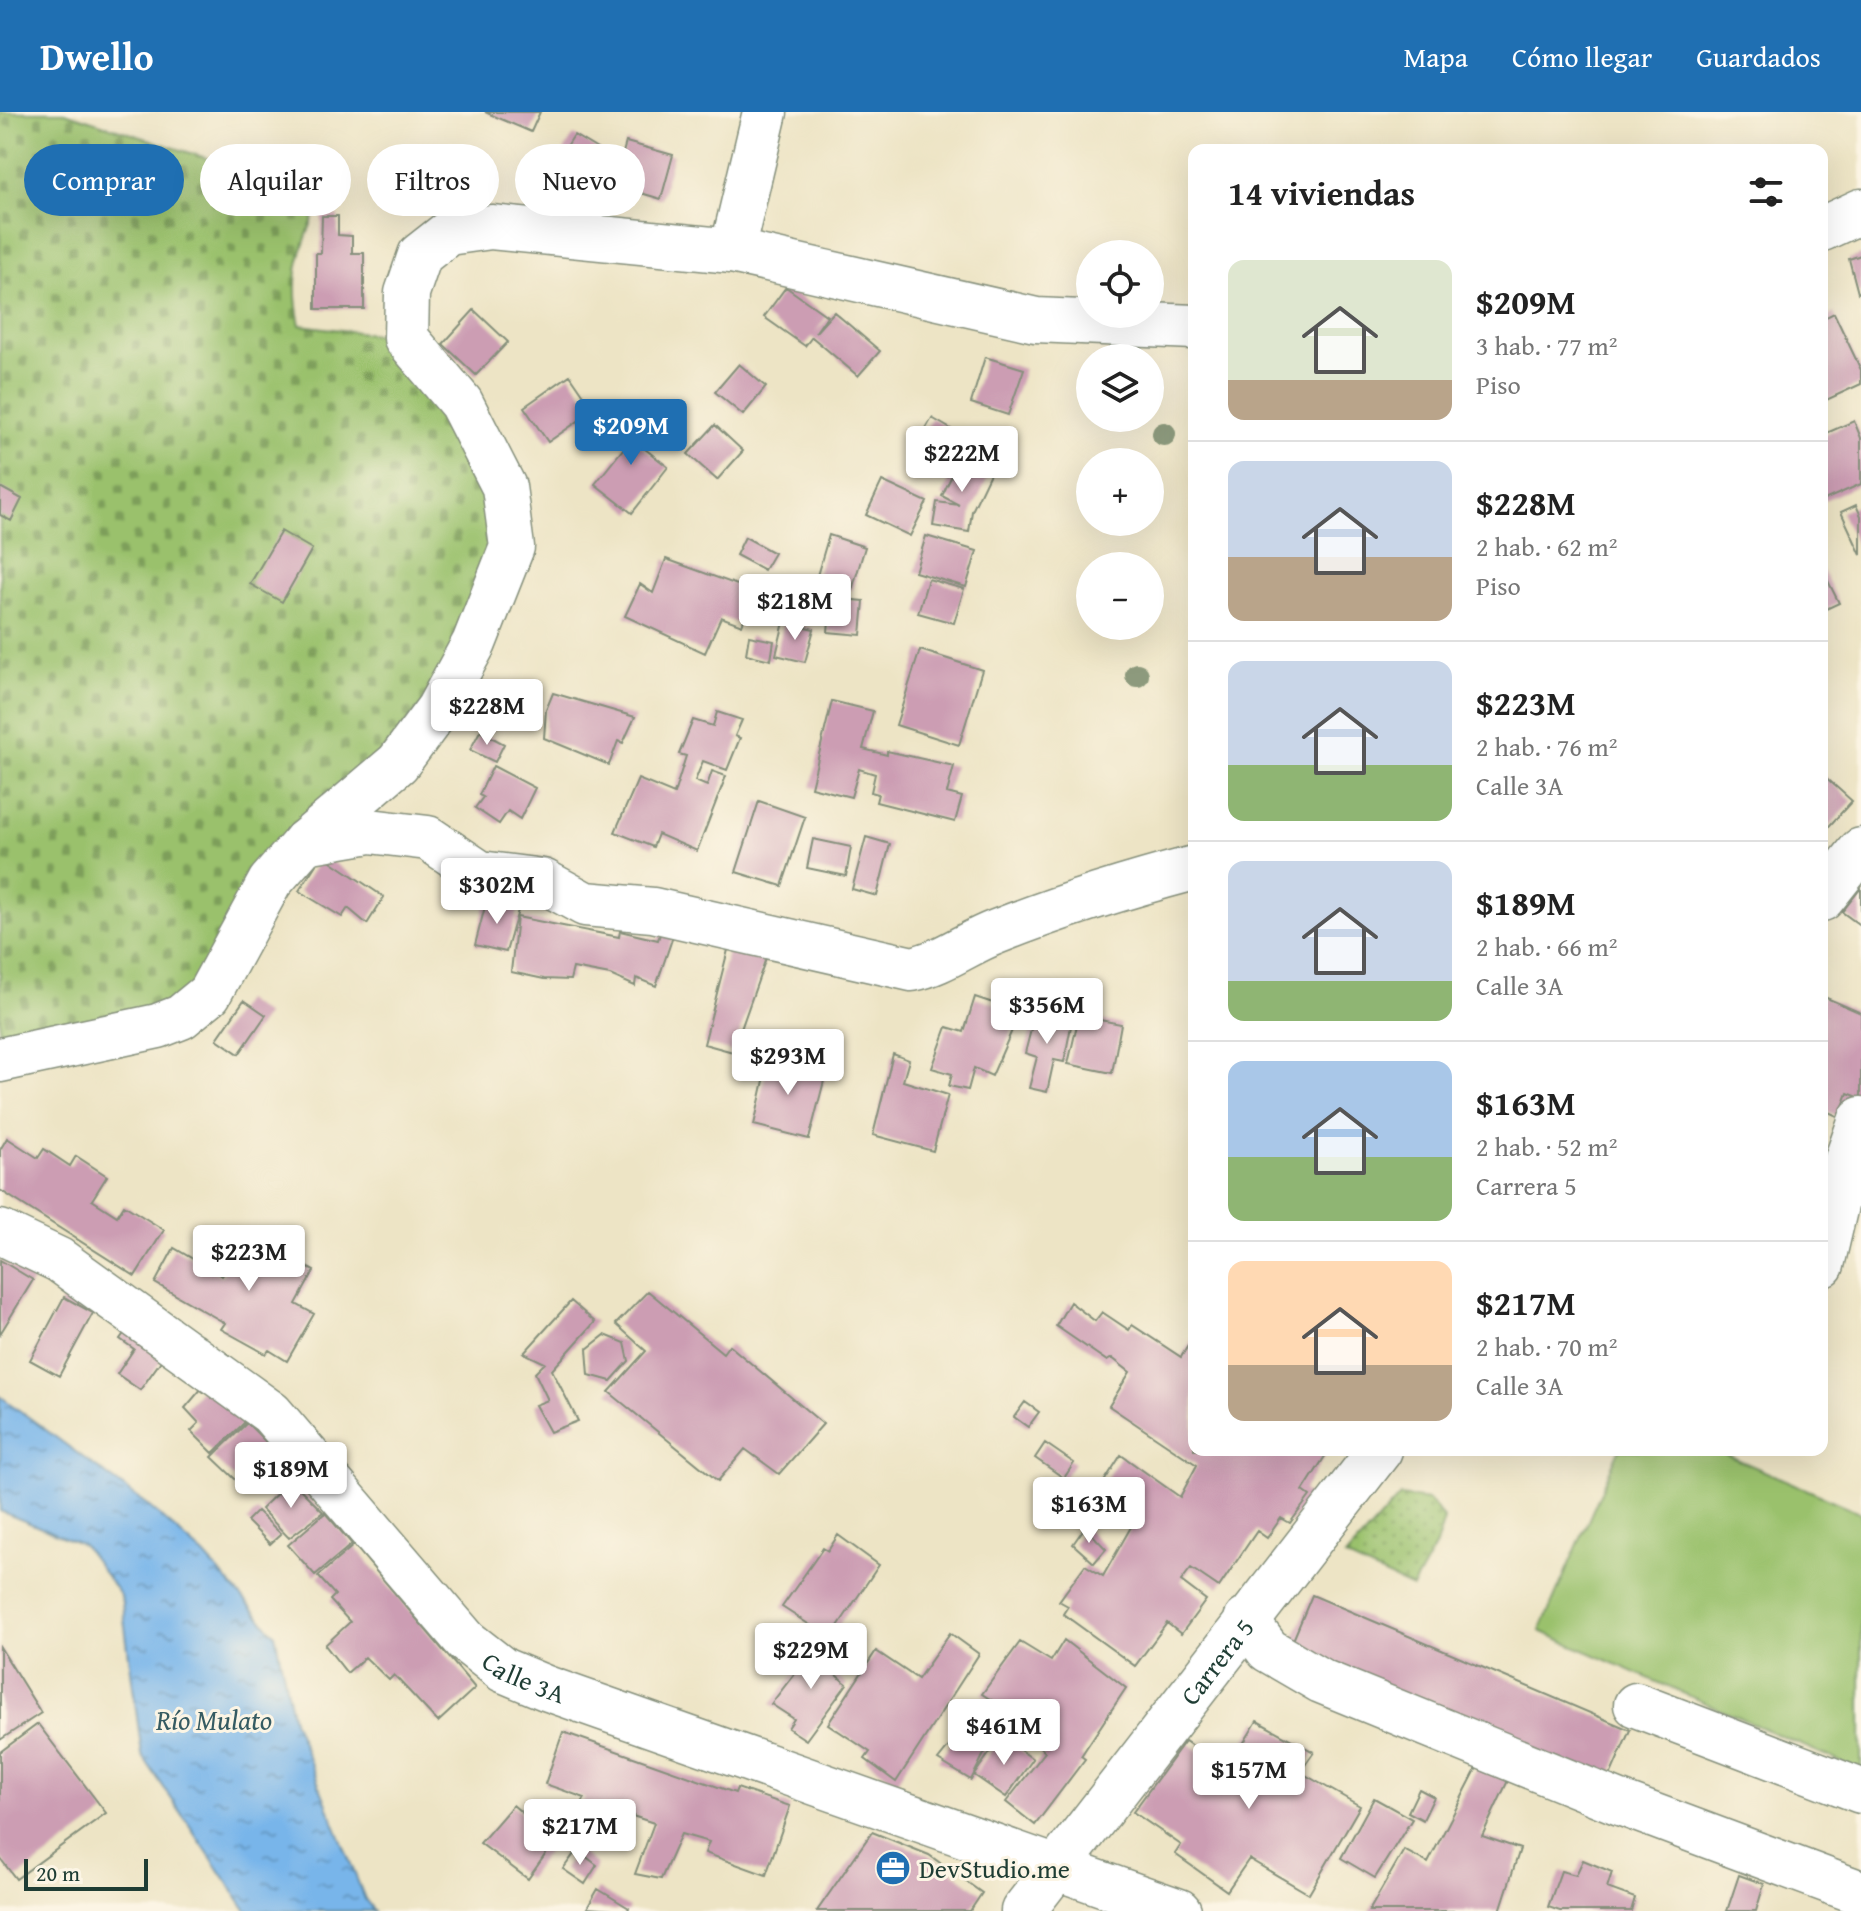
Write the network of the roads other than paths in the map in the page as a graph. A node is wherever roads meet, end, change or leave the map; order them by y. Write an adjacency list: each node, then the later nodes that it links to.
1 (765, 112): 4 (street)
2 (1861, 211): 3 (street)
3 (1828, 226)
4 (732, 251): 5 (street); 6 (street)
5 (1188, 327)
6 (305, 842): 8 (street); 10 (street)
7 (1861, 850): 9 (street)
8 (1188, 870)
9 (1828, 891)
10 (0, 1060)
11 (1861, 1119): 13 (street)
12 (0, 1232): 18 (street, Calle 3A)
13 (1828, 1239)
14 (1375, 1456): 15 (street, Carrera 5)
15 (1246, 1620): 18 (street, Carrera 5); 19 (street)
16 (1636, 1705): 17 (street)
17 (1861, 1791)
18 (1055, 1866): 20 (street, Carrera 5); 21 (street, Calle 3A)
19 (1861, 1893)
20 (1023, 1911)
21 (1179, 1911)

